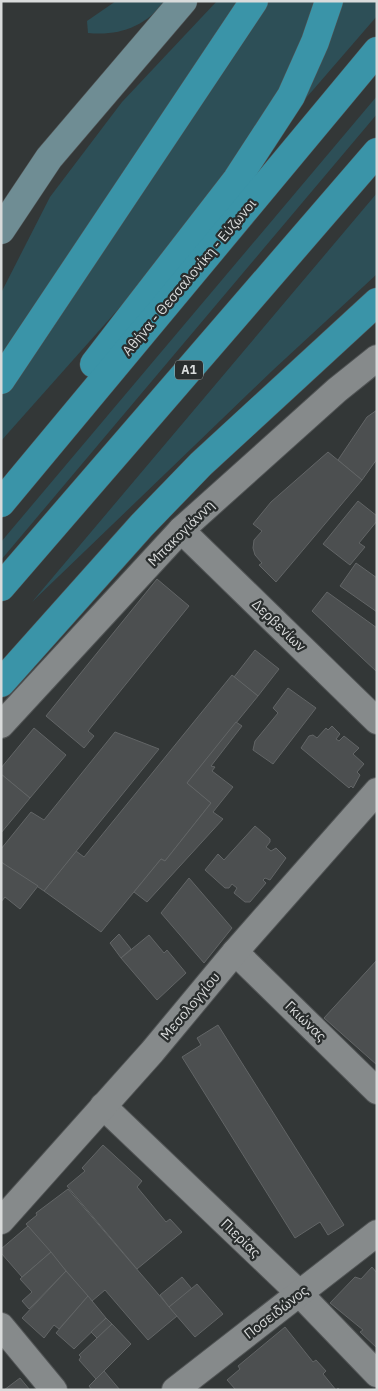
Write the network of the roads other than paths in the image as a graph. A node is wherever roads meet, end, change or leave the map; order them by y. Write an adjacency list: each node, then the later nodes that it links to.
1 (183, 1): 6 (main road)
2 (254, 1): 9 (highway)
3 (329, 1): 10 (highway)
4 (377, 51): 10 (highway, Αθήνα - Θεσσαλονίκη - Εύζωνοι)
5 (377, 152): 13 (highway, Α1)
6 (1, 230)
7 (377, 302): 14 (highway)
8 (377, 358): 12 (street, Μπακογιάννη)
9 (1, 380)
10 (57, 436): 11 (highway, Αθήνα - Θεσσαλονίκη - Εύζωνοι)
11 (1, 503)
12 (181, 530): 15 (street, Δερβενίων); 16 (street, Μπακογιάννη)
13 (1, 587)
14 (1, 683)
15 (377, 721)
16 (1, 726)
17 (377, 791): 18 (street, Μεσολογγίου)
18 (235, 952): 19 (street, Γκιώνας); 20 (street, Μεσολογγίου)
19 (377, 1091)
20 (103, 1106): 21 (street, Μεσολογγίου); 23 (street, Πιερίας)
21 (1, 1220)
22 (377, 1233): 23 (street, Ποσειδώνος)
23 (299, 1294): 25 (street, Πιερίας); 27 (street, Ποσειδώνος)
24 (1, 1326): 26 (street)
25 (377, 1374)
26 (54, 1390)
27 (175, 1390)

